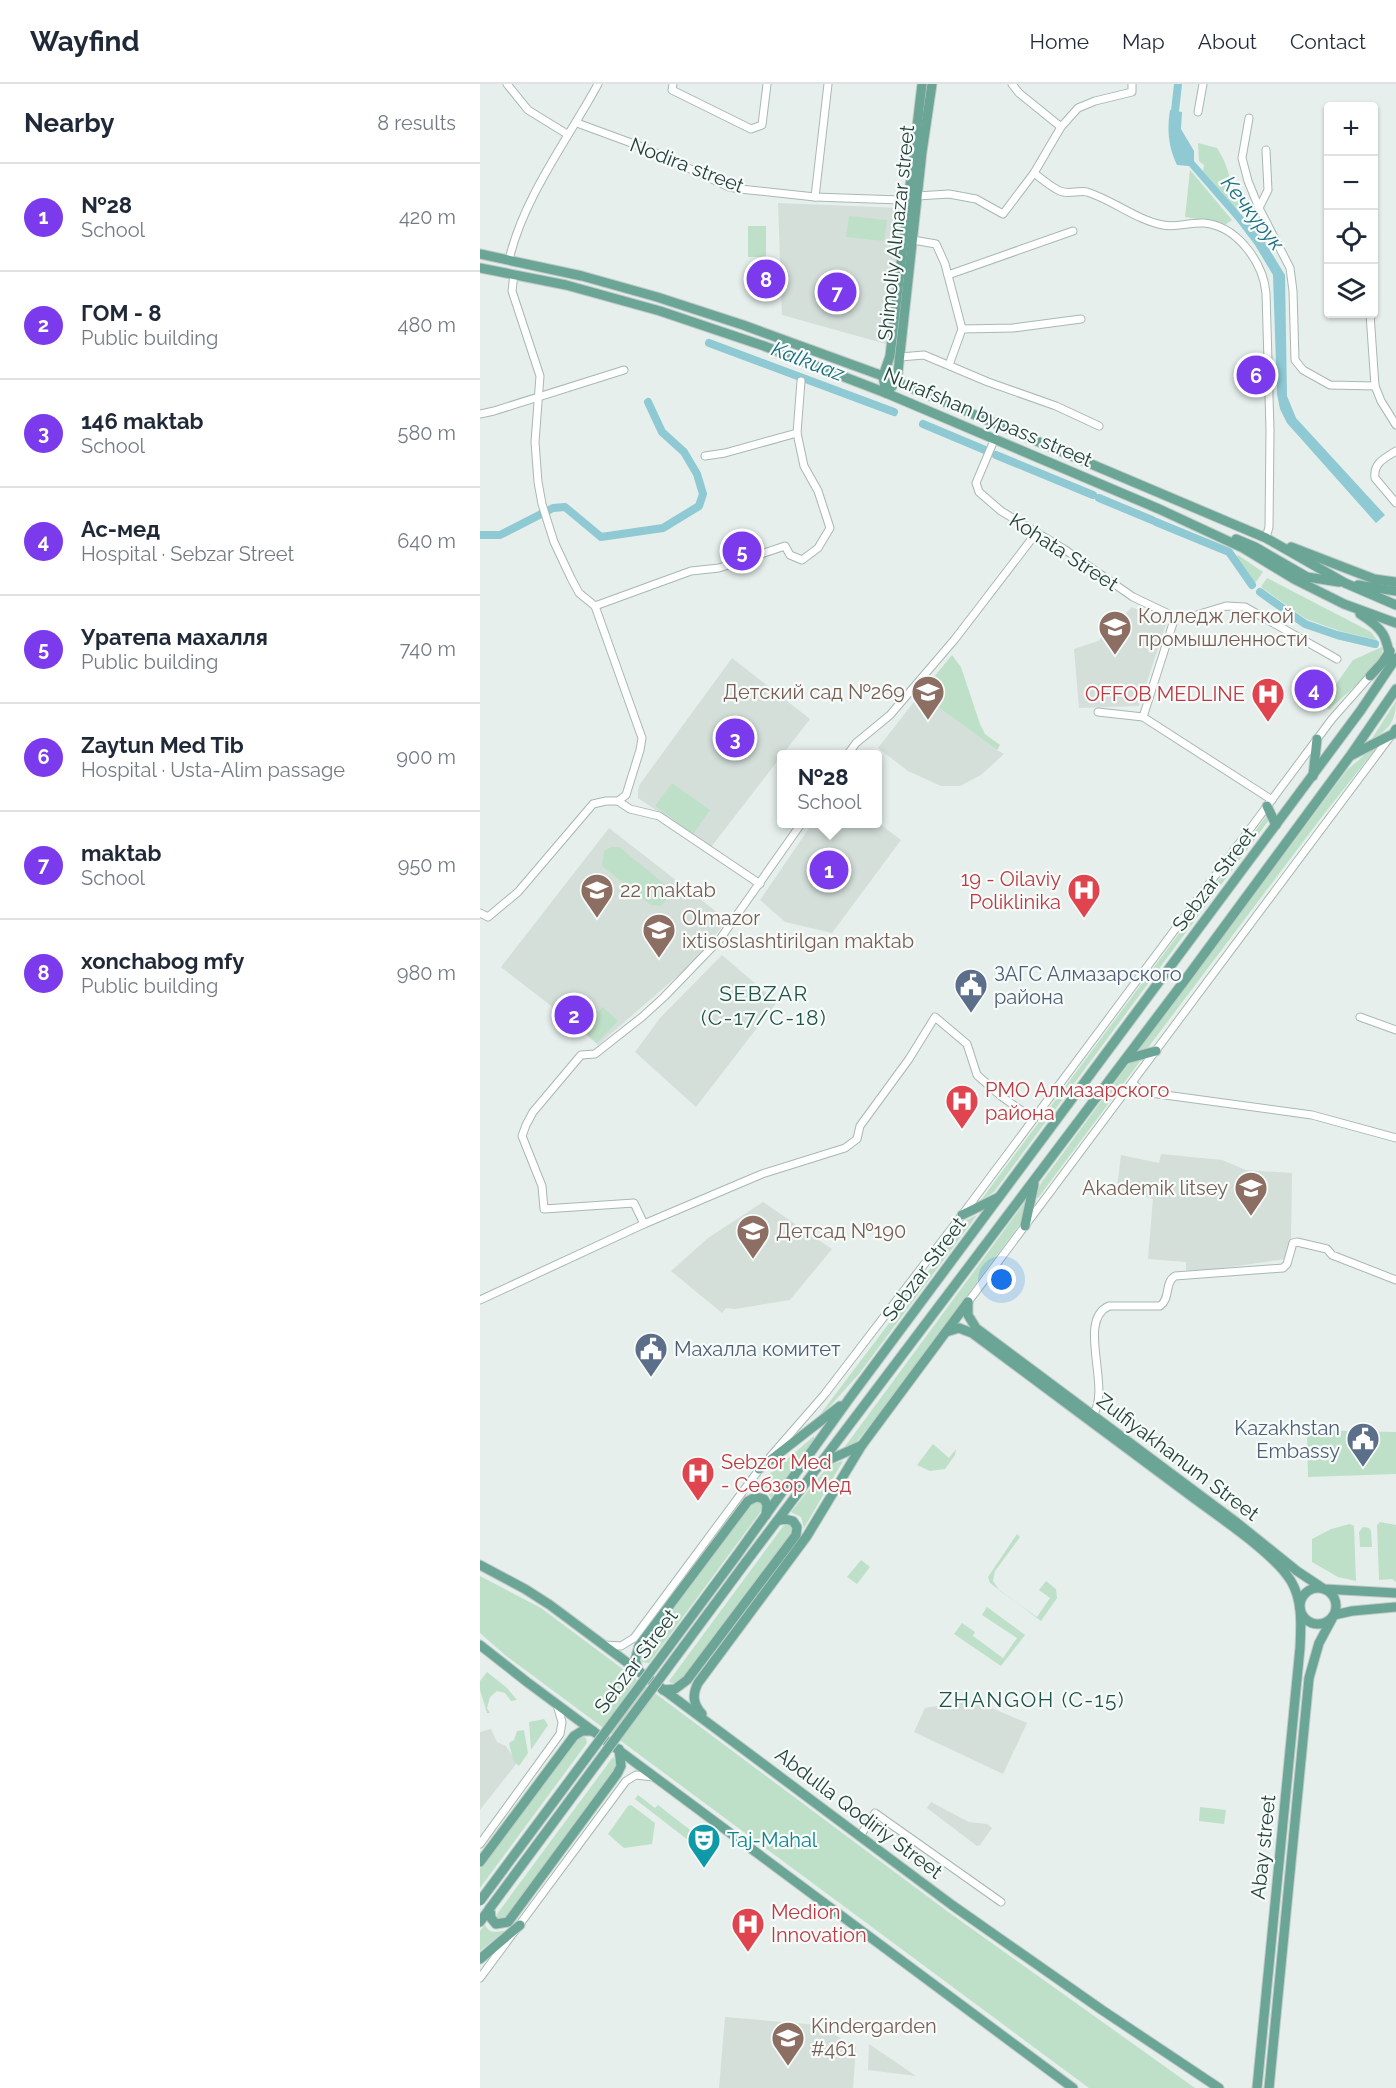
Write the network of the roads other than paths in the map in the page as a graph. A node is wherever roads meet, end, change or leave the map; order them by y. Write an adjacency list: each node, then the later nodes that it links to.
1 (507, 84): 15 (street)
2 (598, 84): 13 (street)
3 (673, 84): 4 (street)
4 (768, 84)
5 (828, 84): 20 (street)
6 (922, 84): 17 (main road, Shimoliy Almazar street)
7 (932, 84): 17 (main road, Shimoliy Almazar street)
8 (1012, 84): 14 (street)
9 (1203, 84): 11 (street)
10 (1132, 87): 14 (street)
11 (1198, 112)
12 (1249, 118): 22 (street)
13 (576, 123): 15 (street); 20 (street, Nodira street)
14 (1060, 127): 18 (street)
15 (567, 134): 26 (street)
16 (1266, 150): 22 (street)
17 (917, 152): 19 (main road, Shimoliy Almazar street); 21 (main road, Shimoliy Almazar street)
18 (1034, 173): 19 (street); 55 (street)
19 (917, 196): 24 (main road, Shimoliy Almazar street)
20 (815, 197): 21 (street, Nodira street)
21 (908, 202): 31 (main road, Shimoliy Almazar street)
22 (1259, 208): 42 (street)
23 (1073, 231): 29 (street)
24 (913, 240): 29 (street); 31 (main road, Shimoliy Almazar street)
25 (480, 254): 26 (main road)
26 (509, 260): 30 (main road)
27 (480, 268): 28 (main road, Nurafshan bypass street)
28 (514, 274): 32 (main road, Nurafshan bypass street); 44 (street)
29 (948, 275): 35 (street)
30 (633, 290): 32 (main road); 39 (main road)
31 (901, 298): 36 (main road, Shimoliy Almazar street); 39 (main road, Shimoliy Almazar street)
32 (629, 302): 43 (main road, Nurafshan bypass street)
33 (1370, 318): 42 (street)
34 (1081, 319): 35 (street)
35 (962, 329): 37 (street)
36 (900, 357): 37 (street); 41 (main road, Shimoliy Almazar street)
37 (949, 365): 47 (street)
38 (624, 370): 44 (street)
39 (884, 376): 41 (main road); 43 (main road, Shimoliy Almazar street)
40 (801, 381): 48 (street)
41 (897, 381): 43 (main road); 55 (main road)
42 (1376, 386): 46 (street)
43 (886, 393): 49 (main road, Nurafshan bypass street)
44 (538, 398): 45 (street); 61 (street)
45 (480, 414)
46 (1396, 425)
47 (1098, 426)
48 (797, 433): 51 (street); 61 (street)
49 (995, 438): 53 (main road, Nurafshan bypass street); 54 (street, Kohata Street)
50 (1396, 451): 52 (street)
51 (705, 456)
52 (1396, 503)
53 (1159, 508): 57 (main road); 59 (main road, Nurafshan bypass street)
54 (1037, 532): 62 (street, Kohata Street); 72 (street)
55 (1266, 538): 56 (main road); 57 (main road)
56 (1396, 582)
57 (1345, 583): 58 (main road); 60 (main road)
58 (1396, 591)
59 (1344, 604): 63 (main road, Nurafshan bypass street); 65 (main road)
60 (1396, 605)
61 (595, 606): 75 (street)
62 (1175, 617): 64 (street); 69 (street)
63 (1396, 623)
64 (1337, 659)
65 (1393, 659): 66 (main road); 74 (main road, Sebzar Street)
66 (1370, 676): 71 (street, Sebzar Street)
67 (1396, 689): 73 (main road, Sebzar Street)
68 (1098, 712): 69 (street)
69 (1143, 717): 76 (street)
70 (1394, 731): 73 (main road); 84 (street)
71 (1317, 739): 74 (main road); 76 (street, Sebzar Street)
72 (851, 750)
73 (1350, 756): 79 (main road, Sebzar Street)
74 (1313, 776): 77 (main road, Sebzar Street)
75 (618, 801): 80 (street); 81 (street)
76 (1269, 803): 77 (main road); 88 (street, Sebzar Street)
77 (1278, 822): 79 (main road); 87 (main road, Sebzar Street)
78 (798, 828): 80 (street)
79 (1295, 831): 85 (main road, Sebzar Street)
80 (760, 884): 94 (street)
81 (480, 913)
82 (1360, 1017): 83 (street)
83 (1396, 1030)
84 (1156, 1051): 85 (main road); 86 (street)
85 (1126, 1059): 89 (main road, Sebzar Street)
86 (1132, 1083): 90 (street); 95 (street)
87 (1058, 1118): 89 (main road); 92 (main road, Sebzar Street)
88 (1033, 1119): 93 (street, Sebzar Street); 94 (street)
89 (1073, 1129): 91 (main road, Sebzar Street)
90 (1396, 1138)
91 (1035, 1180): 95 (main road); 103 (main road, Sebzar Street)
92 (1001, 1196): 93 (main road); 100 (main road, Sebzar Street)
93 (962, 1215): 104 (street, Sebzar Street)
94 (644, 1224): 97 (street)
95 (1025, 1226): 98 (street)
96 (1396, 1280): 101 (street)
97 (480, 1300)
98 (968, 1302): 99 (main road); 101 (main road, Zulfiyakhanum Street)
99 (946, 1332): 102 (main road); 111 (main road, Zulfiyakhanum Street)
100 (849, 1399): 104 (main road); 105 (main road, Sebzar Street)
101 (1093, 1415): 108 (main road, Zulfiyakhanum Street)
102 (862, 1445): 103 (main road); 118 (main road)
103 (821, 1463): 106 (main road, Sebzar Street)
104 (759, 1469): 113 (street, Sebzar Street)
105 (766, 1515): 115 (main road); 129 (main road, Sebzar Street, bridge)
106 (777, 1521): 116 (main road); 131 (main road, Sebzar Street, bridge)
107 (480, 1565): 113 (main road, Abdulla Qodiriy Street)
108 (1324, 1588): 109 (main road, Zulfiyakhanum Street); 111 (main road); 112 (main road)
109 (1396, 1593)
110 (1396, 1607): 112 (main road)
111 (1300, 1609): 112 (main road); 122 (main road, Abay street)
112 (1334, 1615): 123 (main road, Abay street)
113 (602, 1644): 115 (main road, Abdulla Qodiriy Street)
114 (480, 1645): 117 (main road)
115 (639, 1672): 116 (main road, Abdulla Qodiriy Street)
116 (663, 1690): 118 (main road, Abdulla Qodiriy Street)
117 (555, 1703): 119 (main road); 127 (street)
118 (714, 1728): 126 (main road, Abdulla Qodiriy Street)
119 (594, 1731): 120 (main road); 128 (main road)
120 (619, 1749): 121 (main road); 124 (main road)
121 (661, 1780): 125 (street); 136 (main road)
122 (1286, 1798): 123 (main road); 138 (main road, Abay street)
123 (1297, 1798): 139 (main road, Abay street)
124 (580, 1824): 125 (main road); 131 (main road)
125 (589, 1831): 133 (street)
126 (860, 1836): 130 (street); 137 (main road, Abdulla Qodiriy Street)
127 (480, 1844)
128 (480, 1862)
129 (480, 1901)
130 (1001, 1902)
131 (490, 1908): 132 (main road, Sebzar Street)
132 (480, 1922)
133 (520, 1925): 134 (main road); 135 (street)
134 (480, 1959)
135 (480, 1978)
136 (1073, 2088)
137 (1219, 2088)
138 (1257, 2088)
139 (1269, 2088)

